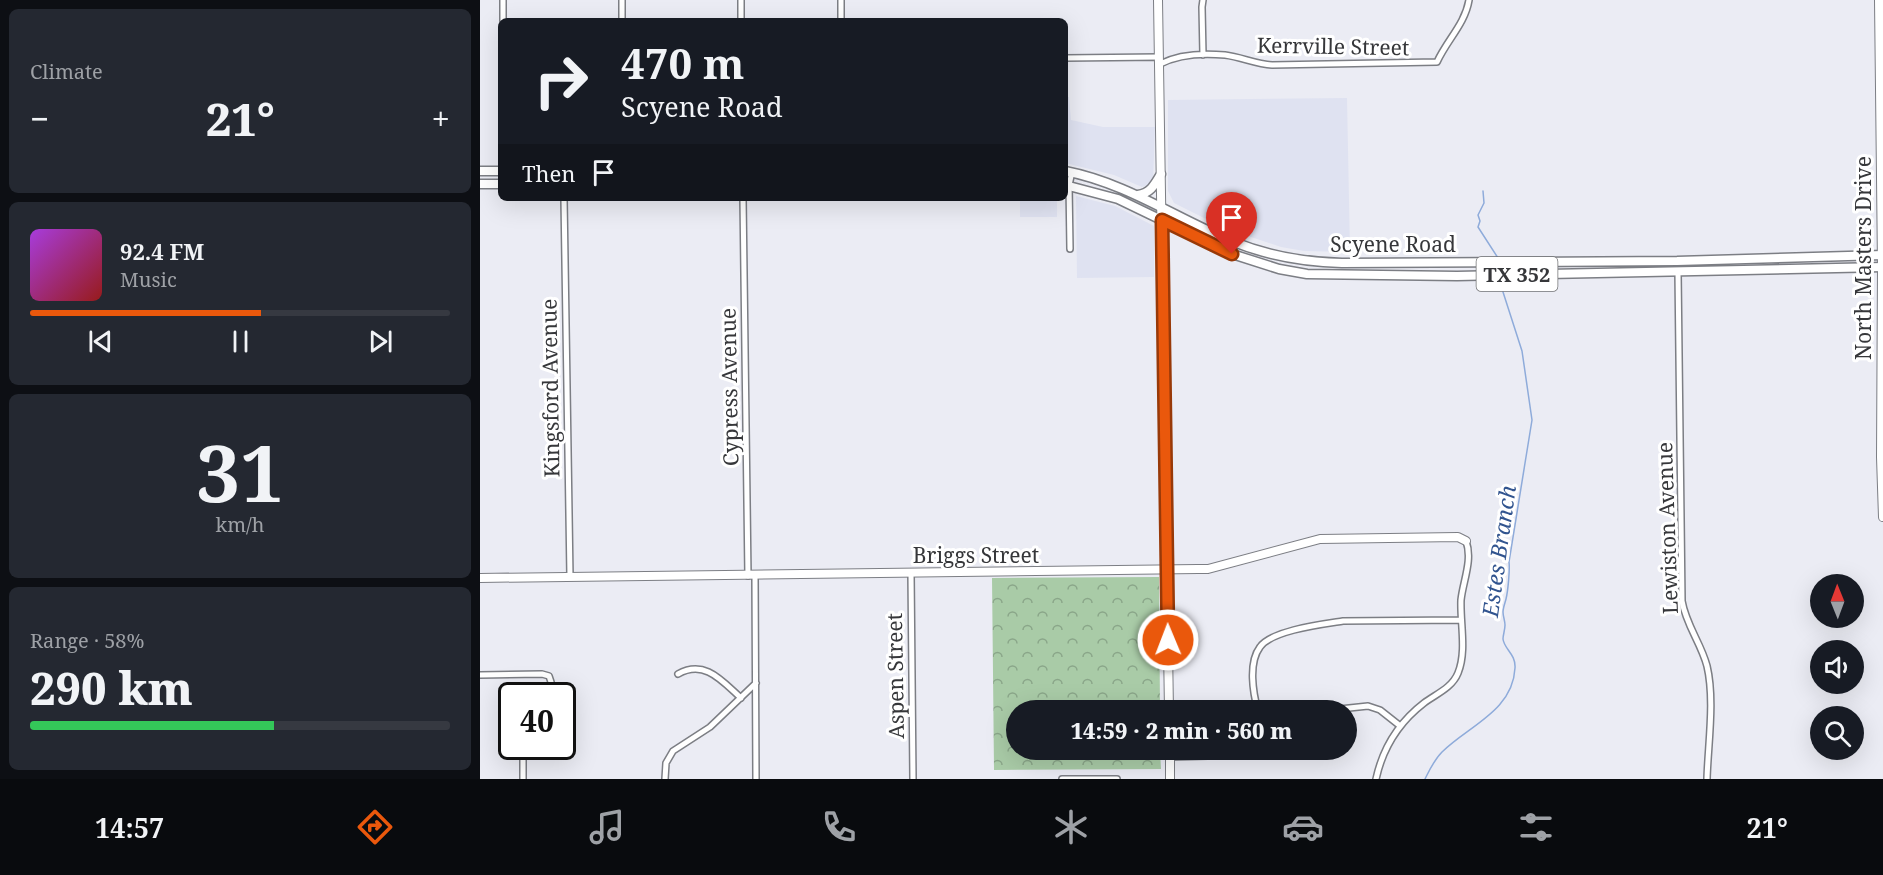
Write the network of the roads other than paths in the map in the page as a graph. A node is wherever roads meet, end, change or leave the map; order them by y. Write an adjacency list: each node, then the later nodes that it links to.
1 (503, 0): 9 (street)
2 (622, 0): 10 (street)
3 (741, 0): 11 (street)
4 (841, 0): 12 (street)
5 (1158, 0): 15 (street)
6 (1203, 0): 13 (street)
7 (1469, 0): 13 (street, Kerrville Street)
8 (1878, 0): 30 (street, North Masters Drive)
9 (503, 18)
10 (622, 18)
11 (741, 18)
12 (841, 18)
13 (1203, 55): 15 (street, Kerrville Street)
14 (1068, 58): 15 (street, Kerrville Street)
15 (1160, 60): 19 (street)
16 (480, 171): 17 (main road)
17 (498, 171)
18 (1068, 172): 23 (main road, Scyene Road / TX 352)
19 (1161, 174): 23 (main road); 27 (street)
20 (480, 184): 21 (main road)
21 (498, 184)
22 (1068, 185): 28 (main road, Scyene Road / TX 352)
23 (1138, 195): 27 (main road, Scyene Road / TX 352)
24 (564, 201): 40 (street, Kingsford Avenue)
25 (742, 201): 39 (street, Cypress Avenue)
26 (1068, 201): 29 (street)
27 (1162, 206): 28 (street); 31 (main road, Scyene Road / TX 352)
28 (1162, 220): 33 (main road, Scyene Road / TX 352); 37 (street)
29 (1070, 249)
30 (1882, 255): 31 (main road, Scyene Road / TX 352); 32 (street, North Masters Drive)
31 (1681, 261): 33 (street); 33 (street, Lewiston Avenue)
32 (1882, 267): 33 (main road, Scyene Road / TX 352); 34 (street, North Masters Drive)
33 (1678, 272): 62 (street, Lewiston Avenue)
34 (1882, 490): 35 (street, North Masters Drive)
35 (1883, 517)
36 (1466, 541): 37 (street, Briggs Street); 42 (street)
37 (1166, 570): 38 (street, Briggs Street); 48 (street)
38 (911, 573): 39 (street, Briggs Street); 57 (street, Aspen Street)
39 (751, 576): 40 (street, Briggs Street); 46 (street, Cypress Avenue)
40 (570, 577): 41 (street, Briggs Street)
41 (480, 578)
42 (1461, 620): 49 (street); 51 (street)
43 (678, 674): 47 (street)
44 (480, 675): 45 (street)
45 (551, 682)
46 (756, 683): 47 (street); 56 (street, Cypress Avenue)
47 (741, 698): 55 (street)
48 (1169, 700)
49 (1256, 700)
50 (1357, 707): 51 (street)
51 (1400, 725): 61 (street)
52 (523, 760): 54 (street)
53 (1170, 760): 60 (street)
54 (523, 779)
55 (665, 779)
56 (756, 779)
57 (913, 779)
58 (1062, 779): 59 (street)
59 (1117, 779)
60 (1170, 779)
61 (1376, 779)
62 (1707, 779)

